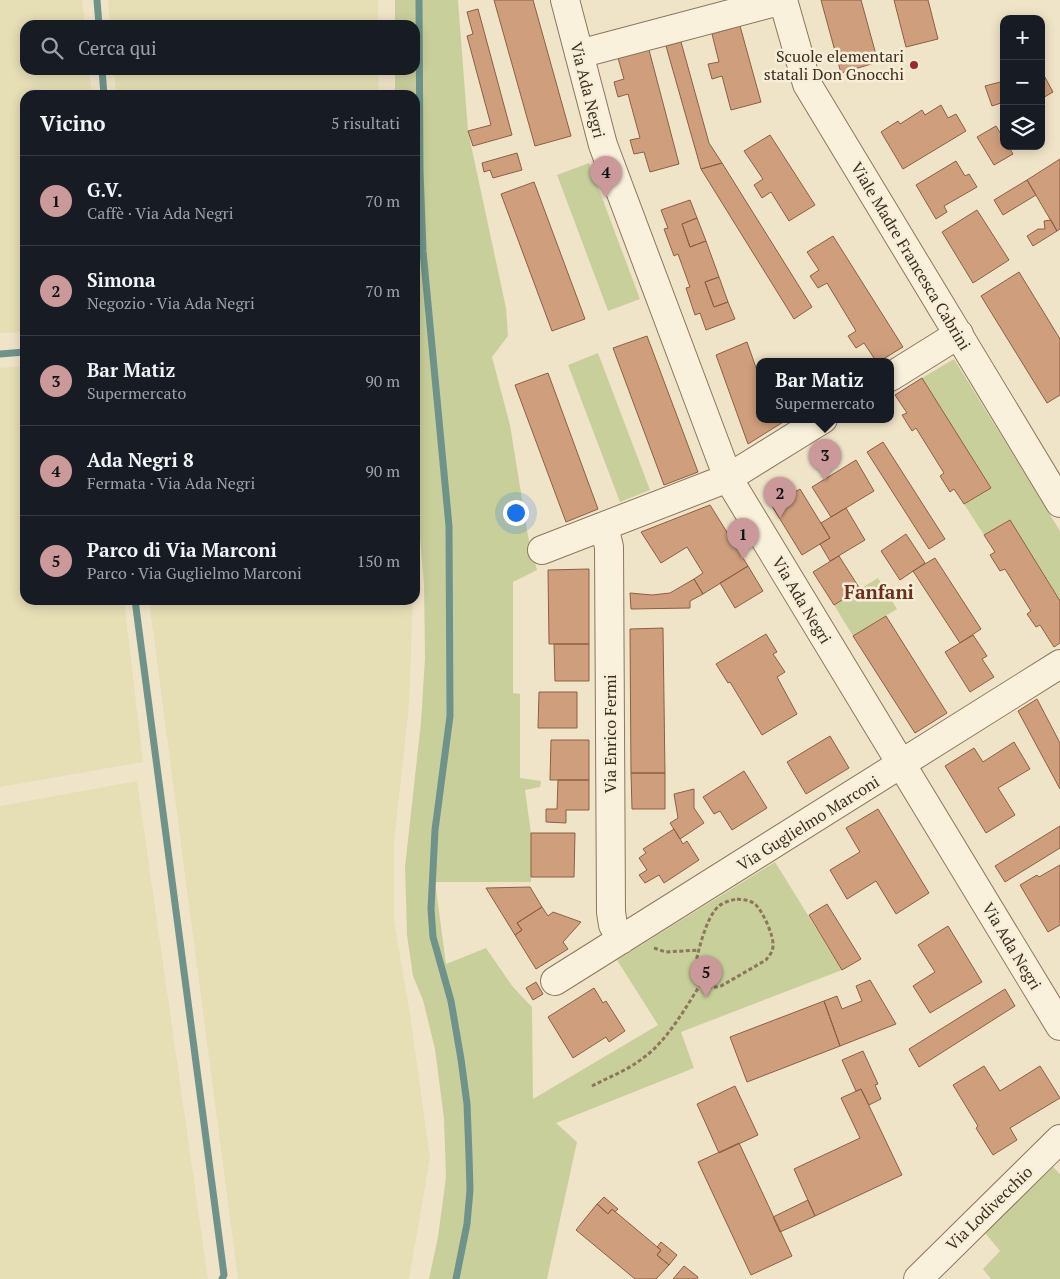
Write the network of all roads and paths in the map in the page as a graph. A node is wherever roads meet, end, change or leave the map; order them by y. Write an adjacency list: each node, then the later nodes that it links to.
1 (565, 0): 3 (street, Via Ada Negri)
2 (783, 0): 3 (street); 4 (street, Viale Madre Francesca Cabrini)
3 (579, 54): 7 (street, Via Ada Negri)
4 (959, 334): 5 (street); 8 (street, Viale Madre Francesca Cabrini)
5 (894, 375)
6 (817, 423): 7 (street)
7 (728, 478): 9 (street); 12 (street, Via Ada Negri)
8 (1060, 503)
9 (604, 526): 10 (street); 13 (street, Via Enrico Fermi)
10 (542, 550)
11 (1060, 664): 12 (street, Via Guglielmo Marconi)
12 (902, 764): 13 (street, Via Guglielmo Marconi); 17 (street, Via Ada Negri)
13 (630, 935): 14 (path); 15 (street, Via Guglielmo Marconi)
14 (700, 950): 16 (path); 16 (path)
15 (556, 981)
16 (700, 985): 18 (path)
17 (1060, 1026)
18 (592, 1086)
19 (1060, 1139): 20 (street, Via Lodivecchio)
20 (918, 1279)

